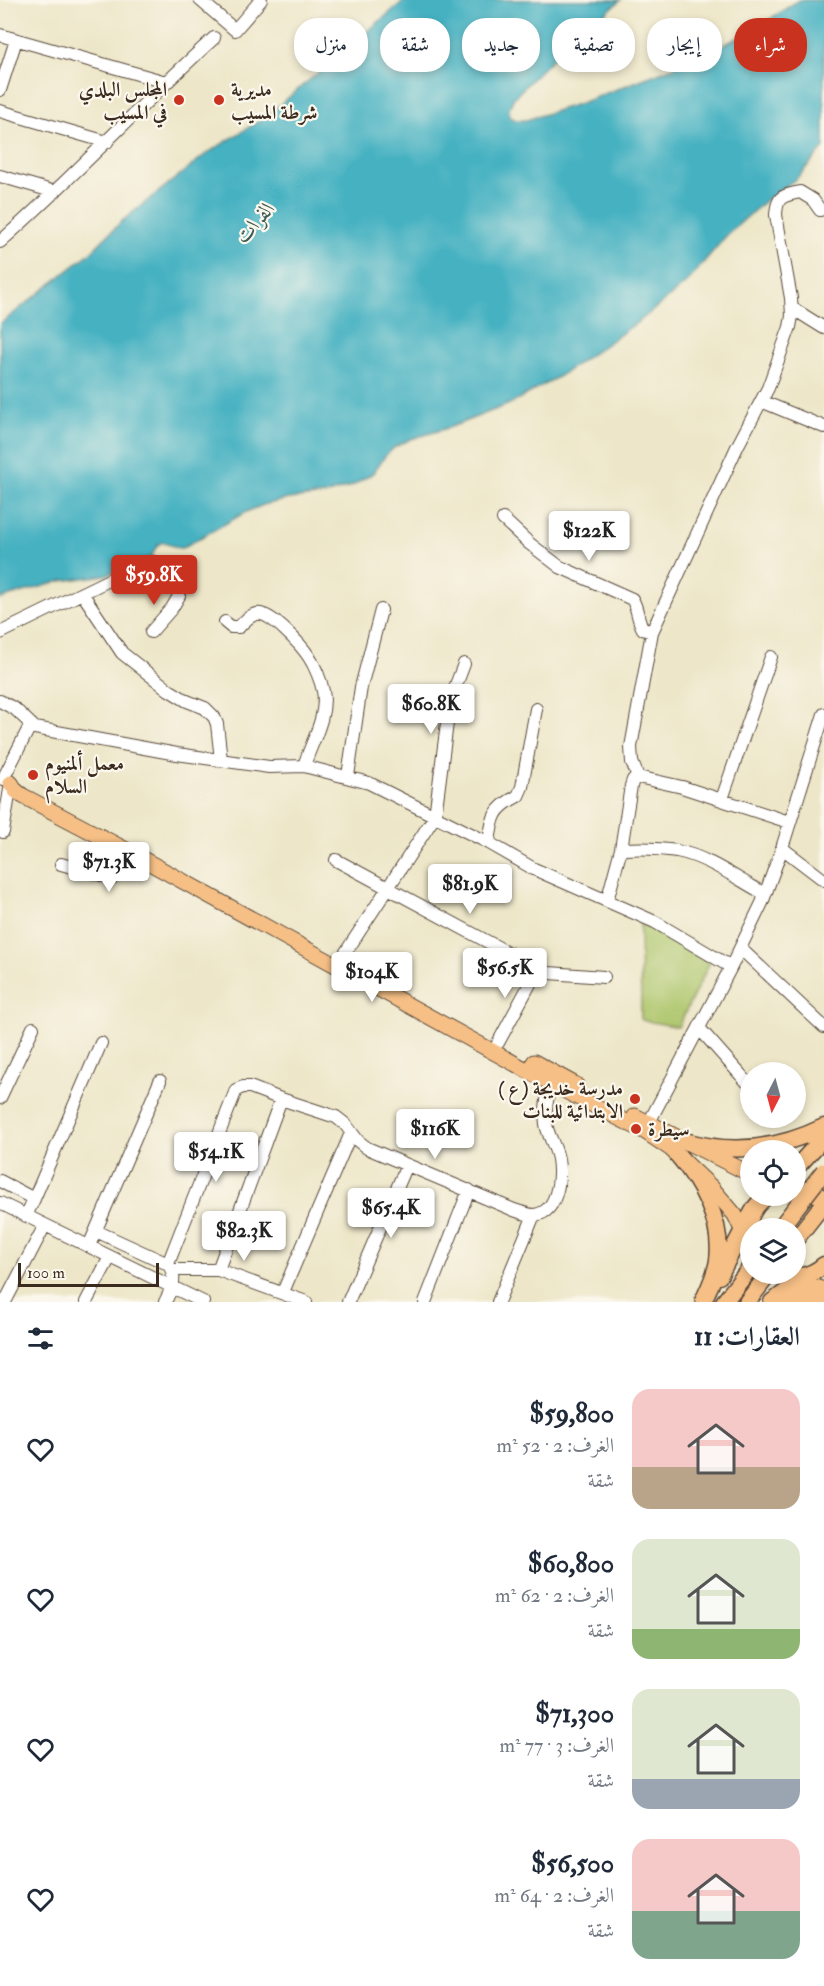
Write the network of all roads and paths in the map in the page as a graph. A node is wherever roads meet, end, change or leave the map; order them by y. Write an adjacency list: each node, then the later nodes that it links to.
1 (200, 0): 2 (street)
2 (261, 0)
3 (0, 35): 5 (street)
4 (214, 38): 6 (street)
5 (16, 40): 6 (street); 7 (street)
6 (166, 82): 9 (street)
7 (0, 90)
8 (0, 111): 9 (street)
9 (107, 142): 11 (street)
10 (0, 176): 11 (street)
11 (55, 192): 13 (street)
12 (820, 210): 14 (street)
13 (0, 242)
14 (792, 308): 15 (street); 16 (street)
15 (824, 328)
16 (761, 401): 17 (street); 23 (street)
17 (824, 427)
18 (503, 519): 23 (street)
19 (82, 593): 22 (street); 24 (street); 31 (street)
20 (381, 610): 33 (street)
21 (225, 622): 32 (street)
22 (151, 632)
23 (652, 632): 34 (street)
24 (0, 633)
25 (771, 657): 36 (street)
26 (464, 664): 37 (street)
27 (0, 700): 30 (street)
28 (536, 709): 40 (street)
29 (824, 714): 38 (street)
30 (31, 724): 31 (street); 35 (street)
31 (221, 760): 32 (street)
32 (304, 766): 33 (street)
33 (348, 776): 37 (street)
34 (638, 777): 36 (street); 42 (street)
35 (5, 780): 39 (street); 43 (main road); 51 (main road)
36 (722, 799): 38 (street)
37 (435, 816): 40 (street); 47 (street)
38 (789, 822): 41 (street)
39 (3, 832)
40 (489, 843): 49 (street)
41 (782, 848): 46 (street); 48 (street)
42 (621, 849): 48 (street); 49 (street)
43 (128, 851): 45 (street); 62 (main road)
44 (336, 860): 47 (street)
45 (61, 864)
46 (824, 880)
47 (387, 888): 51 (street); 53 (street)
48 (765, 894): 50 (street)
49 (607, 901): 52 (street)
50 (740, 948): 52 (street); 55 (street)
51 (342, 958): 59 (main road)
52 (731, 967): 57 (street)
53 (538, 969): 54 (street); 59 (street)
54 (604, 977)
55 (824, 1027)
56 (33, 1028): 63 (street)
57 (699, 1028): 60 (street); 65 (street)
58 (101, 1042): 77 (street)
59 (498, 1042): 65 (main road)
60 (740, 1074)
61 (160, 1081): 86 (street)
62 (550, 1083): 65 (main road); 80 (street)
63 (0, 1098)
64 (281, 1099): 67 (street); 90 (street); 91 (street)
65 (647, 1127): 69 (main road)
66 (824, 1127): 69 (highway)
67 (351, 1133): 71 (street); 98 (street)
68 (824, 1137): 70 (highway)
69 (681, 1147): 72 (main road); 85 (main road); 100 (highway)
70 (806, 1157)
71 (407, 1165): 76 (street); 106 (street)
72 (740, 1170)
73 (824, 1171): 82 (highway, bridge)
74 (0, 1181): 77 (street)
75 (806, 1189): 78 (highway)
76 (469, 1190): 80 (street); 107 (street)
77 (34, 1199): 81 (street)
78 (824, 1201): 84 (highway)
79 (0, 1203): 81 (street)
80 (534, 1215): 108 (street)
81 (26, 1216): 83 (street)
82 (788, 1218)
83 (45, 1225): 87 (street); 101 (street)
84 (806, 1225)
85 (740, 1227)
86 (96, 1231): 87 (street); 90 (street)
87 (89, 1246): 89 (street)
88 (740, 1251): 100 (highway)
89 (110, 1257): 96 (street); 102 (street)
90 (170, 1267): 91 (street); 96 (street)
91 (218, 1270): 98 (street)
92 (806, 1280): 97 (main road)
93 (740, 1281): 109 (highway)
94 (777, 1284): 110 (highway)
95 (786, 1284): 111 (highway)
96 (172, 1287): 103 (street); 104 (street)
97 (824, 1290)
98 (283, 1292): 105 (street)
99 (824, 1299): 112 (highway)
100 (703, 1300)
101 (5, 1302)
102 (86, 1302)
103 (165, 1302)
104 (203, 1302)
105 (306, 1302)
106 (348, 1302)
107 (425, 1302)
108 (498, 1302)
109 (724, 1302)
110 (747, 1302)
111 (772, 1302)
112 (790, 1302)

